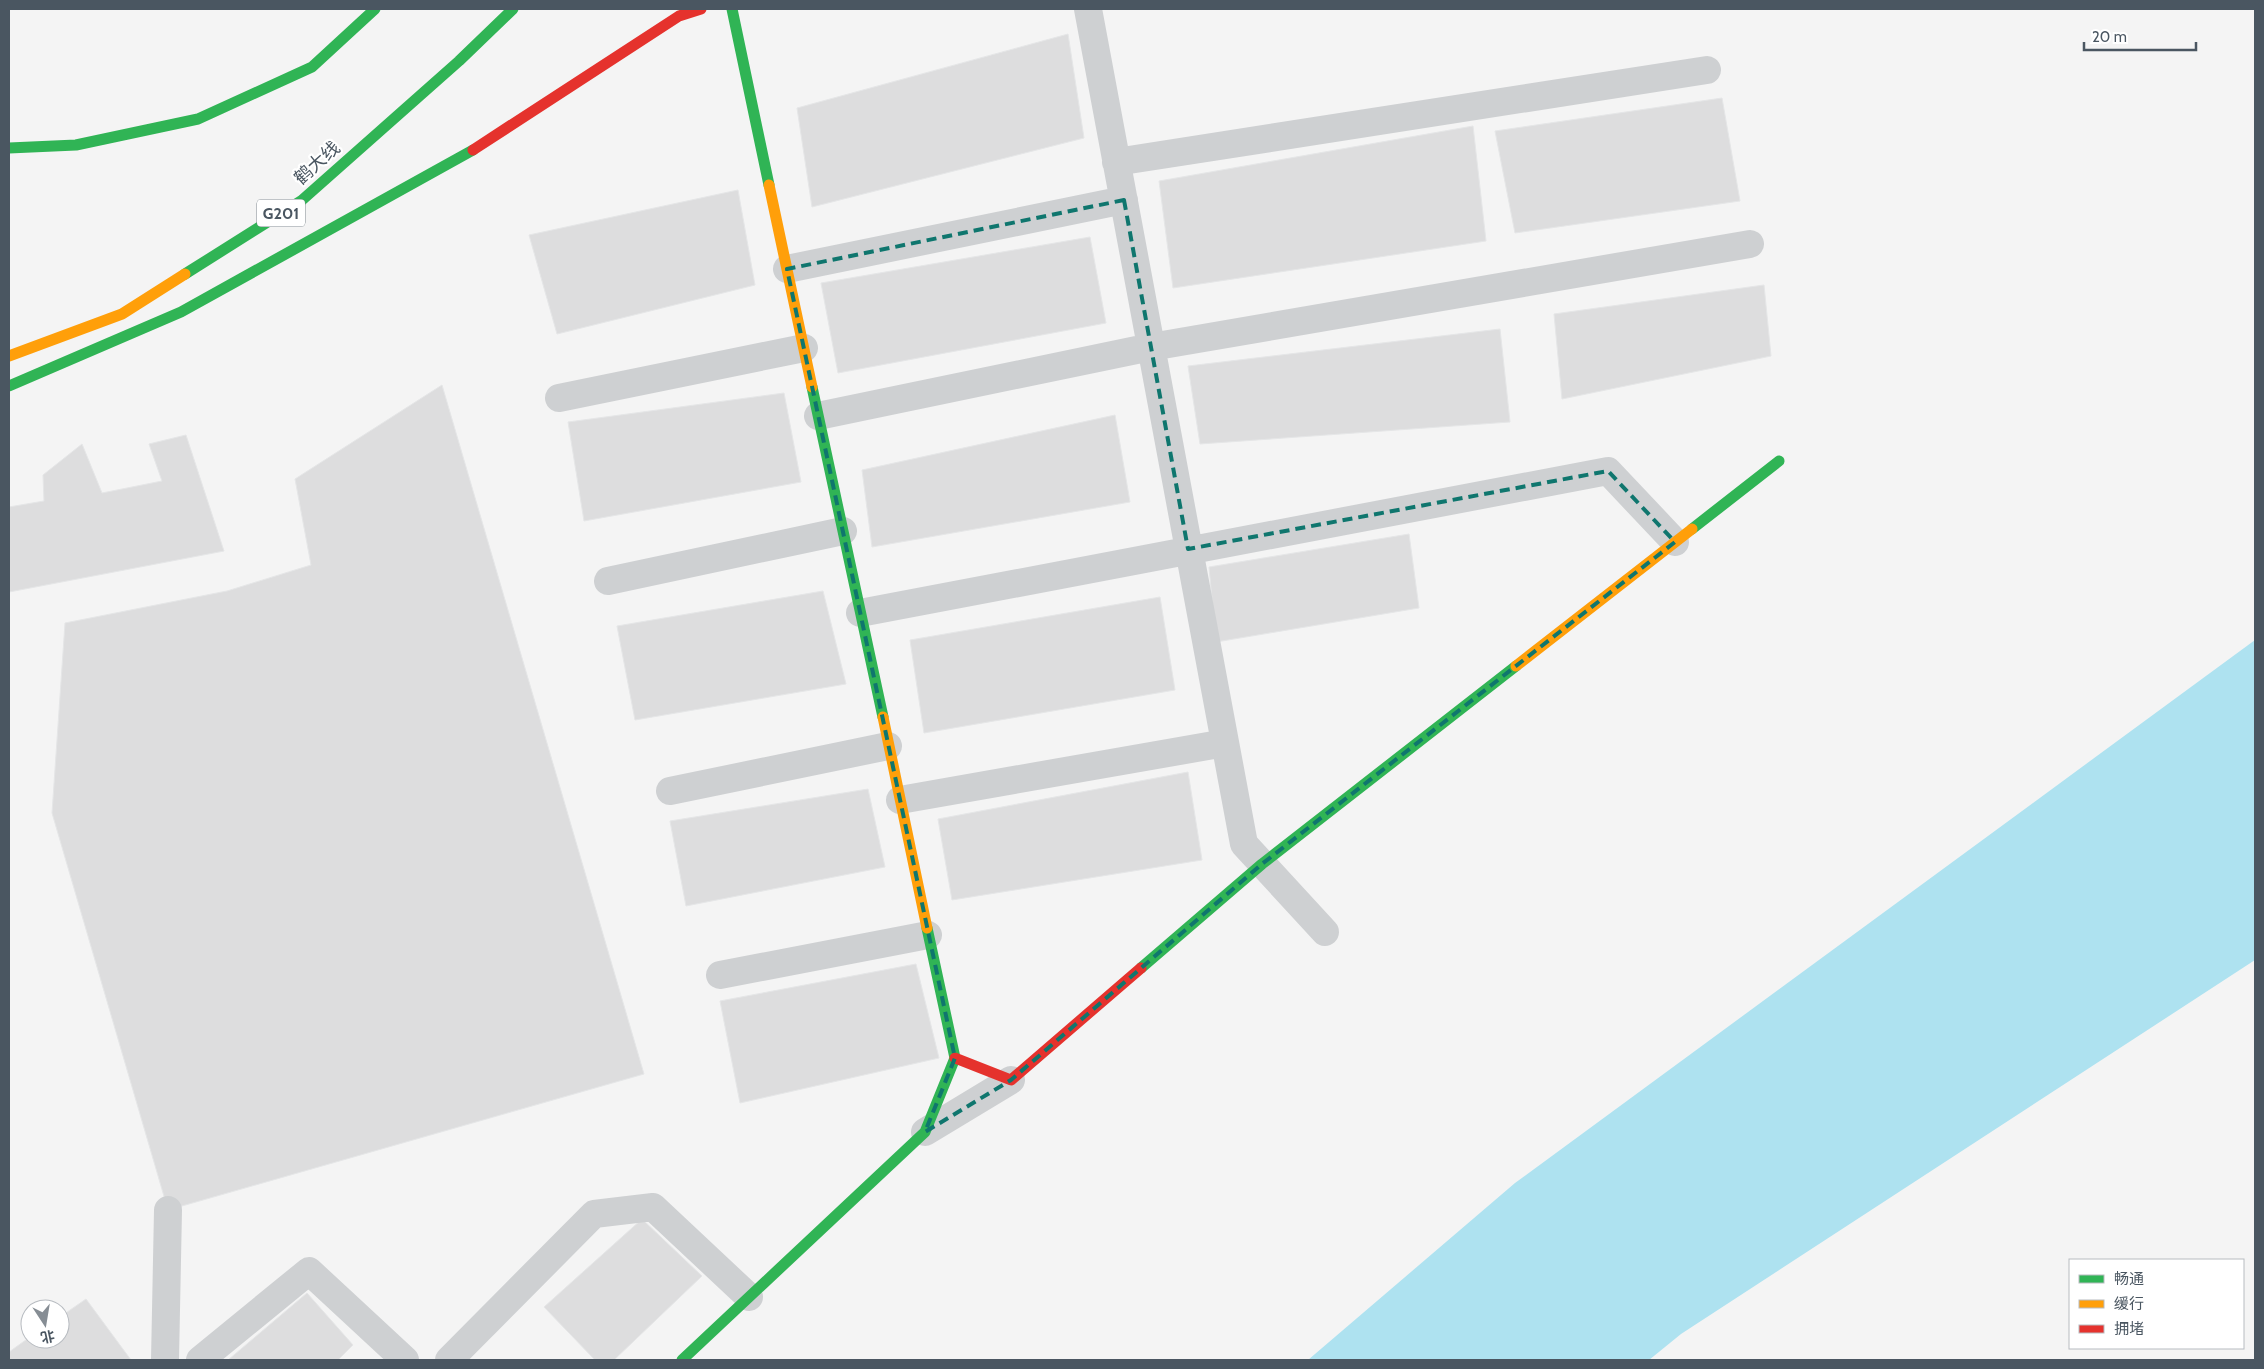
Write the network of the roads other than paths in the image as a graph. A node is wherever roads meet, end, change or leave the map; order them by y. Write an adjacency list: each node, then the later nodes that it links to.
1 (375, 9): 7 (main road)
2 (513, 9): 14 (main road, 鹤大线 / G201)
3 (700, 9): 15 (main road)
4 (732, 9): 11 (main road)
5 (1088, 9): 8 (street)
6 (1707, 70): 8 (street)
7 (9, 148)
8 (1116, 162): 9 (street)
9 (1124, 200): 11 (street); 12 (street)
10 (1750, 244): 12 (street)
11 (787, 269): 13 (main road)
12 (1151, 347): 17 (street); 21 (street)
13 (804, 348): 16 (street); 17 (main road)
14 (9, 356)
15 (9, 386)
16 (559, 398)
17 (818, 416): 19 (main road)
18 (1779, 461): 20 (main road)
19 (843, 532): 22 (street); 23 (main road)
20 (1675, 542): 21 (street); 28 (main road)
21 (1188, 549): 23 (street); 24 (street)
22 (608, 582)
23 (860, 613): 25 (main road)
24 (1225, 744): 27 (street); 28 (street)
25 (888, 746): 26 (street); 27 (main road)
26 (670, 791)
27 (900, 800): 30 (main road)
28 (1262, 864): 29 (street); 33 (main road)
29 (1324, 932)
30 (928, 935): 31 (street); 32 (main road)
31 (720, 975)
32 (955, 1058): 33 (main road); 34 (main road)
33 (1011, 1080): 34 (street)
34 (925, 1132): 36 (main road)
35 (168, 1210): 37 (street)
36 (749, 1297): 40 (street); 41 (main road)
37 (165, 1360)
38 (200, 1360): 39 (street)
39 (405, 1360)
40 (449, 1360)
41 (682, 1360)

